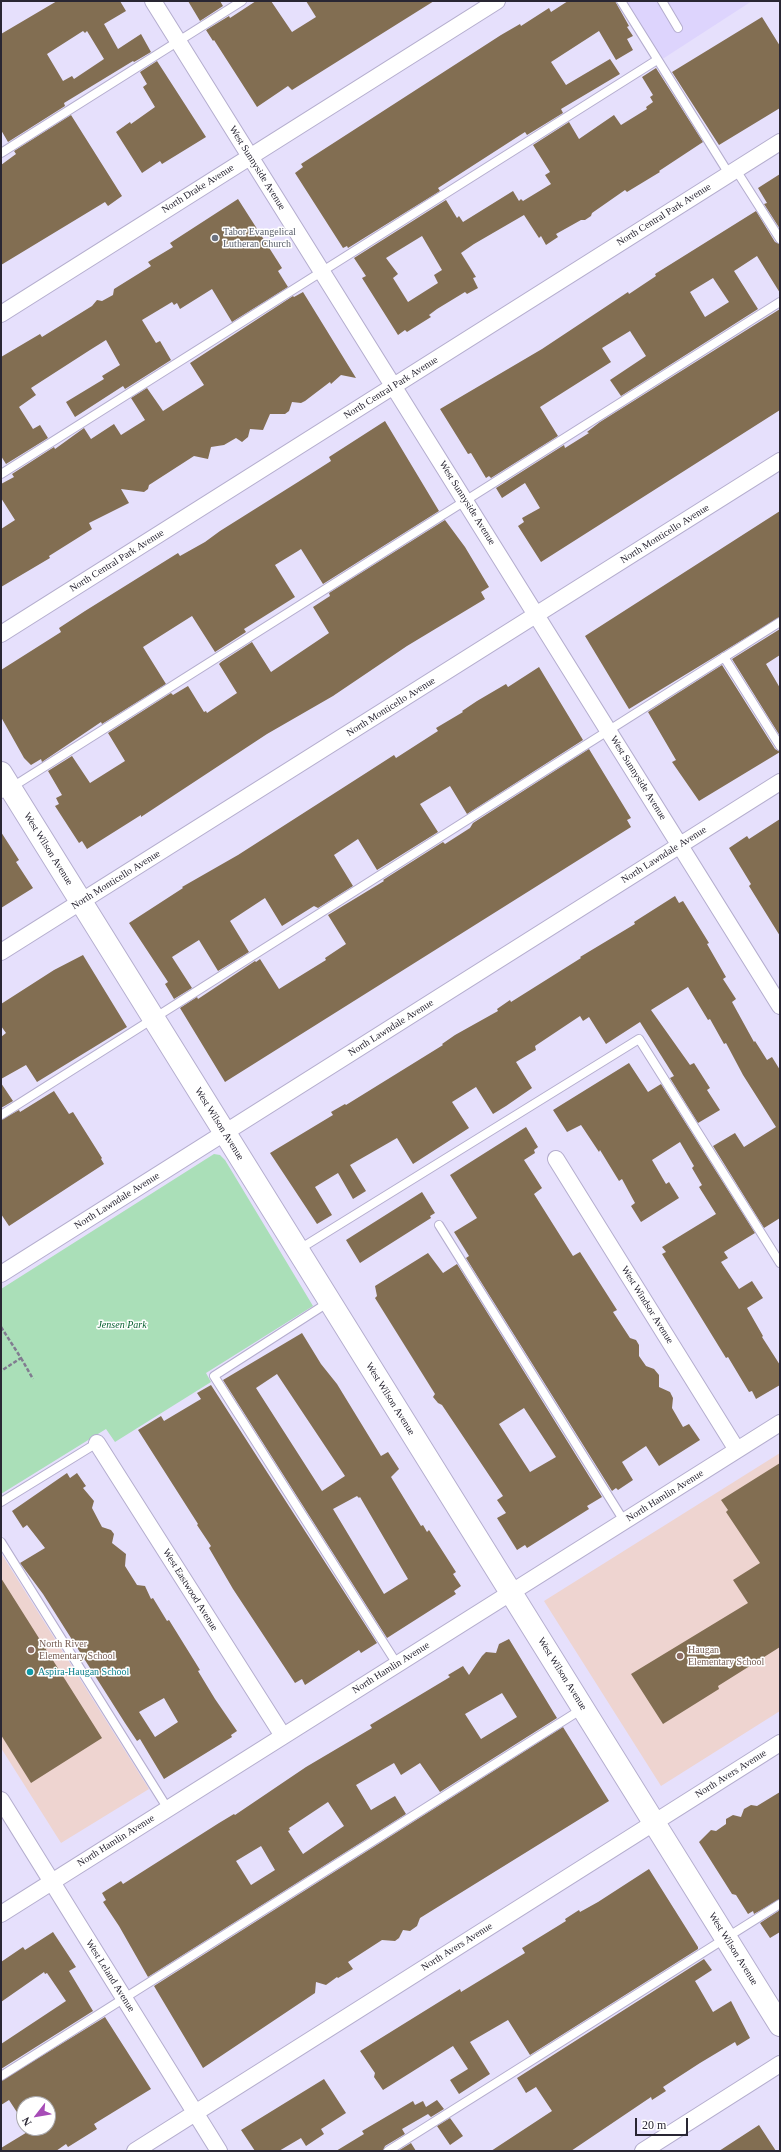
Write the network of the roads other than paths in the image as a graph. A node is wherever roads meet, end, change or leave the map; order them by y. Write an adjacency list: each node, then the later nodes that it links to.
1 (153, 1): 7 (street, West Sunnyside Avenue)
2 (242, 1): 7 (lane)
3 (497, 1): 11 (street, North Drake Avenue)
4 (621, 1): 8 (lane)
5 (662, 1): 6 (lane)
6 (678, 28)
7 (178, 41): 10 (lane); 11 (street, West Sunnyside Avenue)
8 (658, 60): 12 (lane); 14 (lane)
9 (780, 142): 12 (street, North Central Park Avenue)
10 (1, 153)
11 (250, 157): 14 (street, West Sunnyside Avenue); 16 (street, North Drake Avenue)
12 (733, 172): 13 (lane); 17 (street, North Central Park Avenue)
13 (780, 239)
14 (322, 272): 17 (street, West Sunnyside Avenue); 19 (lane)
15 (780, 302): 20 (lane)
16 (1, 314)
17 (393, 386): 20 (street, West Sunnyside Avenue); 23 (street, North Central Park Avenue)
18 (780, 461): 21 (street, North Monticello Avenue)
19 (1, 474)
20 (465, 501): 21 (street, West Sunnyside Avenue); 28 (lane)
21 (536, 615): 25 (street, West Sunnyside Avenue); 30 (street, North Monticello Avenue)
22 (780, 622): 24 (lane)
23 (1, 634)
24 (724, 658): 25 (lane); 26 (lane)
25 (608, 731): 29 (street, West Sunnyside Avenue); 33 (lane)
26 (780, 746)
27 (780, 782): 29 (street, North Lawndale Avenue)
28 (4, 785): 30 (street, West Wilson Avenue)
29 (680, 845): 32 (street, West Sunnyside Avenue); 35 (street, North Lawndale Avenue)
30 (81, 902): 31 (street, North Monticello Avenue); 33 (street, West Wilson Avenue)
31 (1, 952)
32 (780, 1006)
33 (154, 1018): 34 (lane); 35 (street, West Wilson Avenue)
34 (1, 1115)
35 (225, 1133): 38 (street, West Wilson Avenue); 40 (street, North Lawndale Avenue)
36 (556, 1159): 44 (street, West Windsor Avenue)
37 (439, 1225): 46 (lane)
38 (298, 1250): 39 (lane); 41 (street, West Wilson Avenue)
39 (780, 1262)
40 (1, 1274)
41 (330, 1302): 48 (street, West Wilson Avenue); 49 (lane)
42 (780, 1423): 44 (street, North Hamlin Avenue)
43 (97, 1443): 45 (lane); 51 (street, West Eastwood Avenue)
44 (737, 1450): 46 (street, North Hamlin Avenue)
45 (1, 1502)
46 (624, 1521): 48 (street, North Hamlin Avenue)
47 (1, 1542): 54 (lane)
48 (511, 1592): 49 (street, North Hamlin Avenue); 50 (street, West Wilson Avenue)
49 (398, 1664): 51 (street, North Hamlin Avenue)
50 (583, 1708): 55 (street, West Wilson Avenue); 60 (lane)
51 (282, 1736): 54 (street, North Hamlin Avenue)
52 (780, 1743): 55 (street, North Avers Avenue)
53 (1, 1800): 56 (street, West Leland Avenue)
54 (168, 1808): 56 (street, North Hamlin Avenue)
55 (654, 1823): 59 (street, West Wilson Avenue); 64 (street, North Avers Avenue)
56 (52, 1882): 58 (street, North Hamlin Avenue); 60 (street, West Leland Avenue)
57 (780, 1904): 59 (lane)
58 (1, 1914)
59 (726, 1938): 61 (street, West Wilson Avenue); 67 (lane)
60 (124, 1998): 63 (lane); 64 (street, West Leland Avenue)
61 (780, 2025)
62 (780, 2064): 68 (street)
63 (1, 2076)
64 (196, 2113): 65 (street, North Avers Avenue); 66 (street, West Leland Avenue)
65 (135, 2151)
66 (220, 2151)
67 (388, 2151)
68 (643, 2151)

